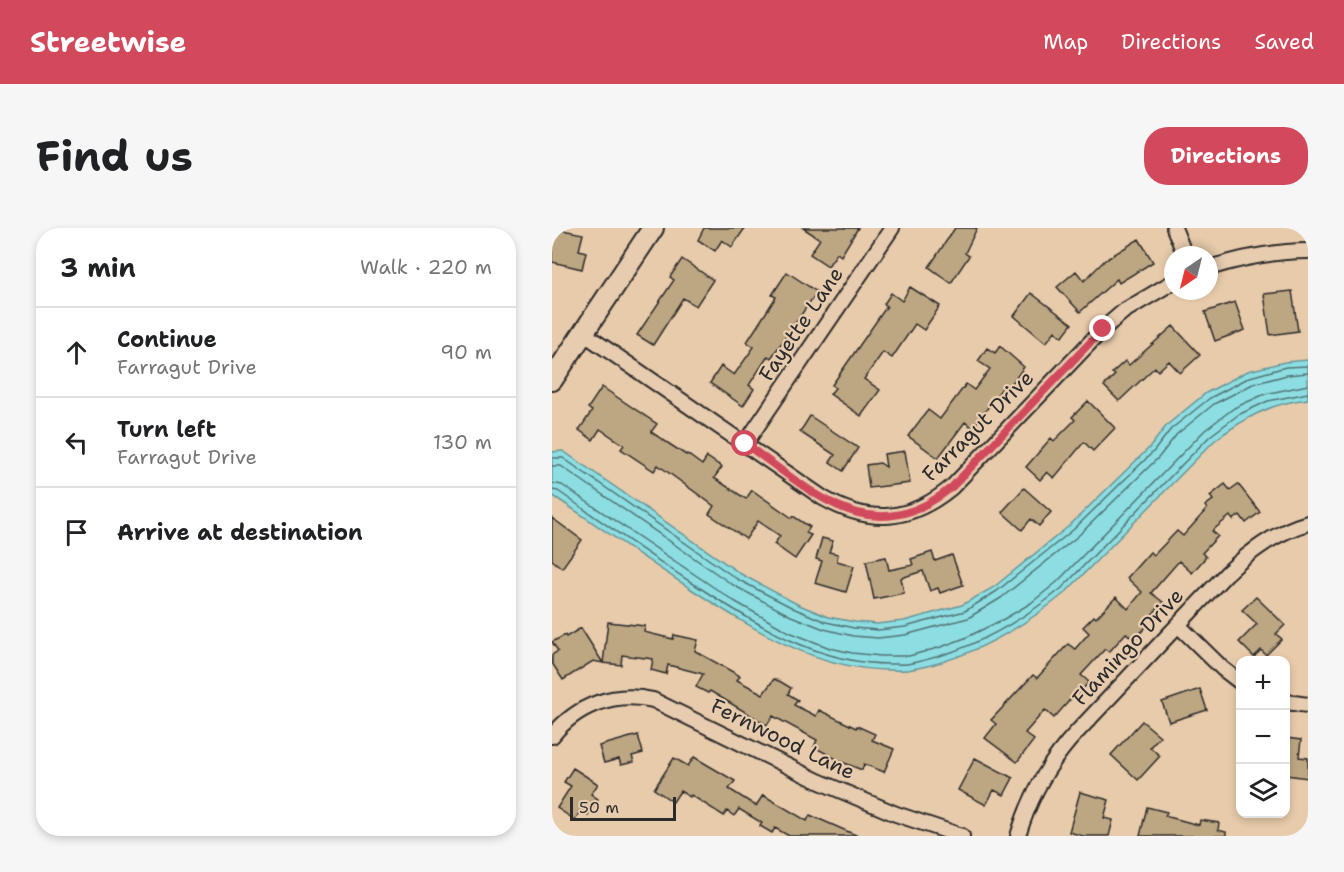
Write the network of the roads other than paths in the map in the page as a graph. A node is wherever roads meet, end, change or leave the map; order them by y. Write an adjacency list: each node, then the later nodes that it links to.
1 (652, 228): 8 (street)
2 (892, 228): 10 (street, Fayette Lane)
3 (1174, 228): 4 (street)
4 (1181, 246)
5 (1308, 251): 6 (street)
6 (1218, 265)
7 (1164, 287): 10 (street, Farragut Drive)
8 (583, 333): 9 (street); 10 (street, Farragut Drive)
9 (552, 380)
10 (745, 444)
11 (1308, 523): 12 (street, Flamingo Drive)
12 (1178, 625): 13 (street); 18 (street, Flamingo Drive)
13 (1236, 679)
14 (1290, 703): 15 (street)
15 (1308, 705)
16 (552, 736): 17 (street, Fernwood Lane)
17 (962, 836)
18 (1018, 836)

